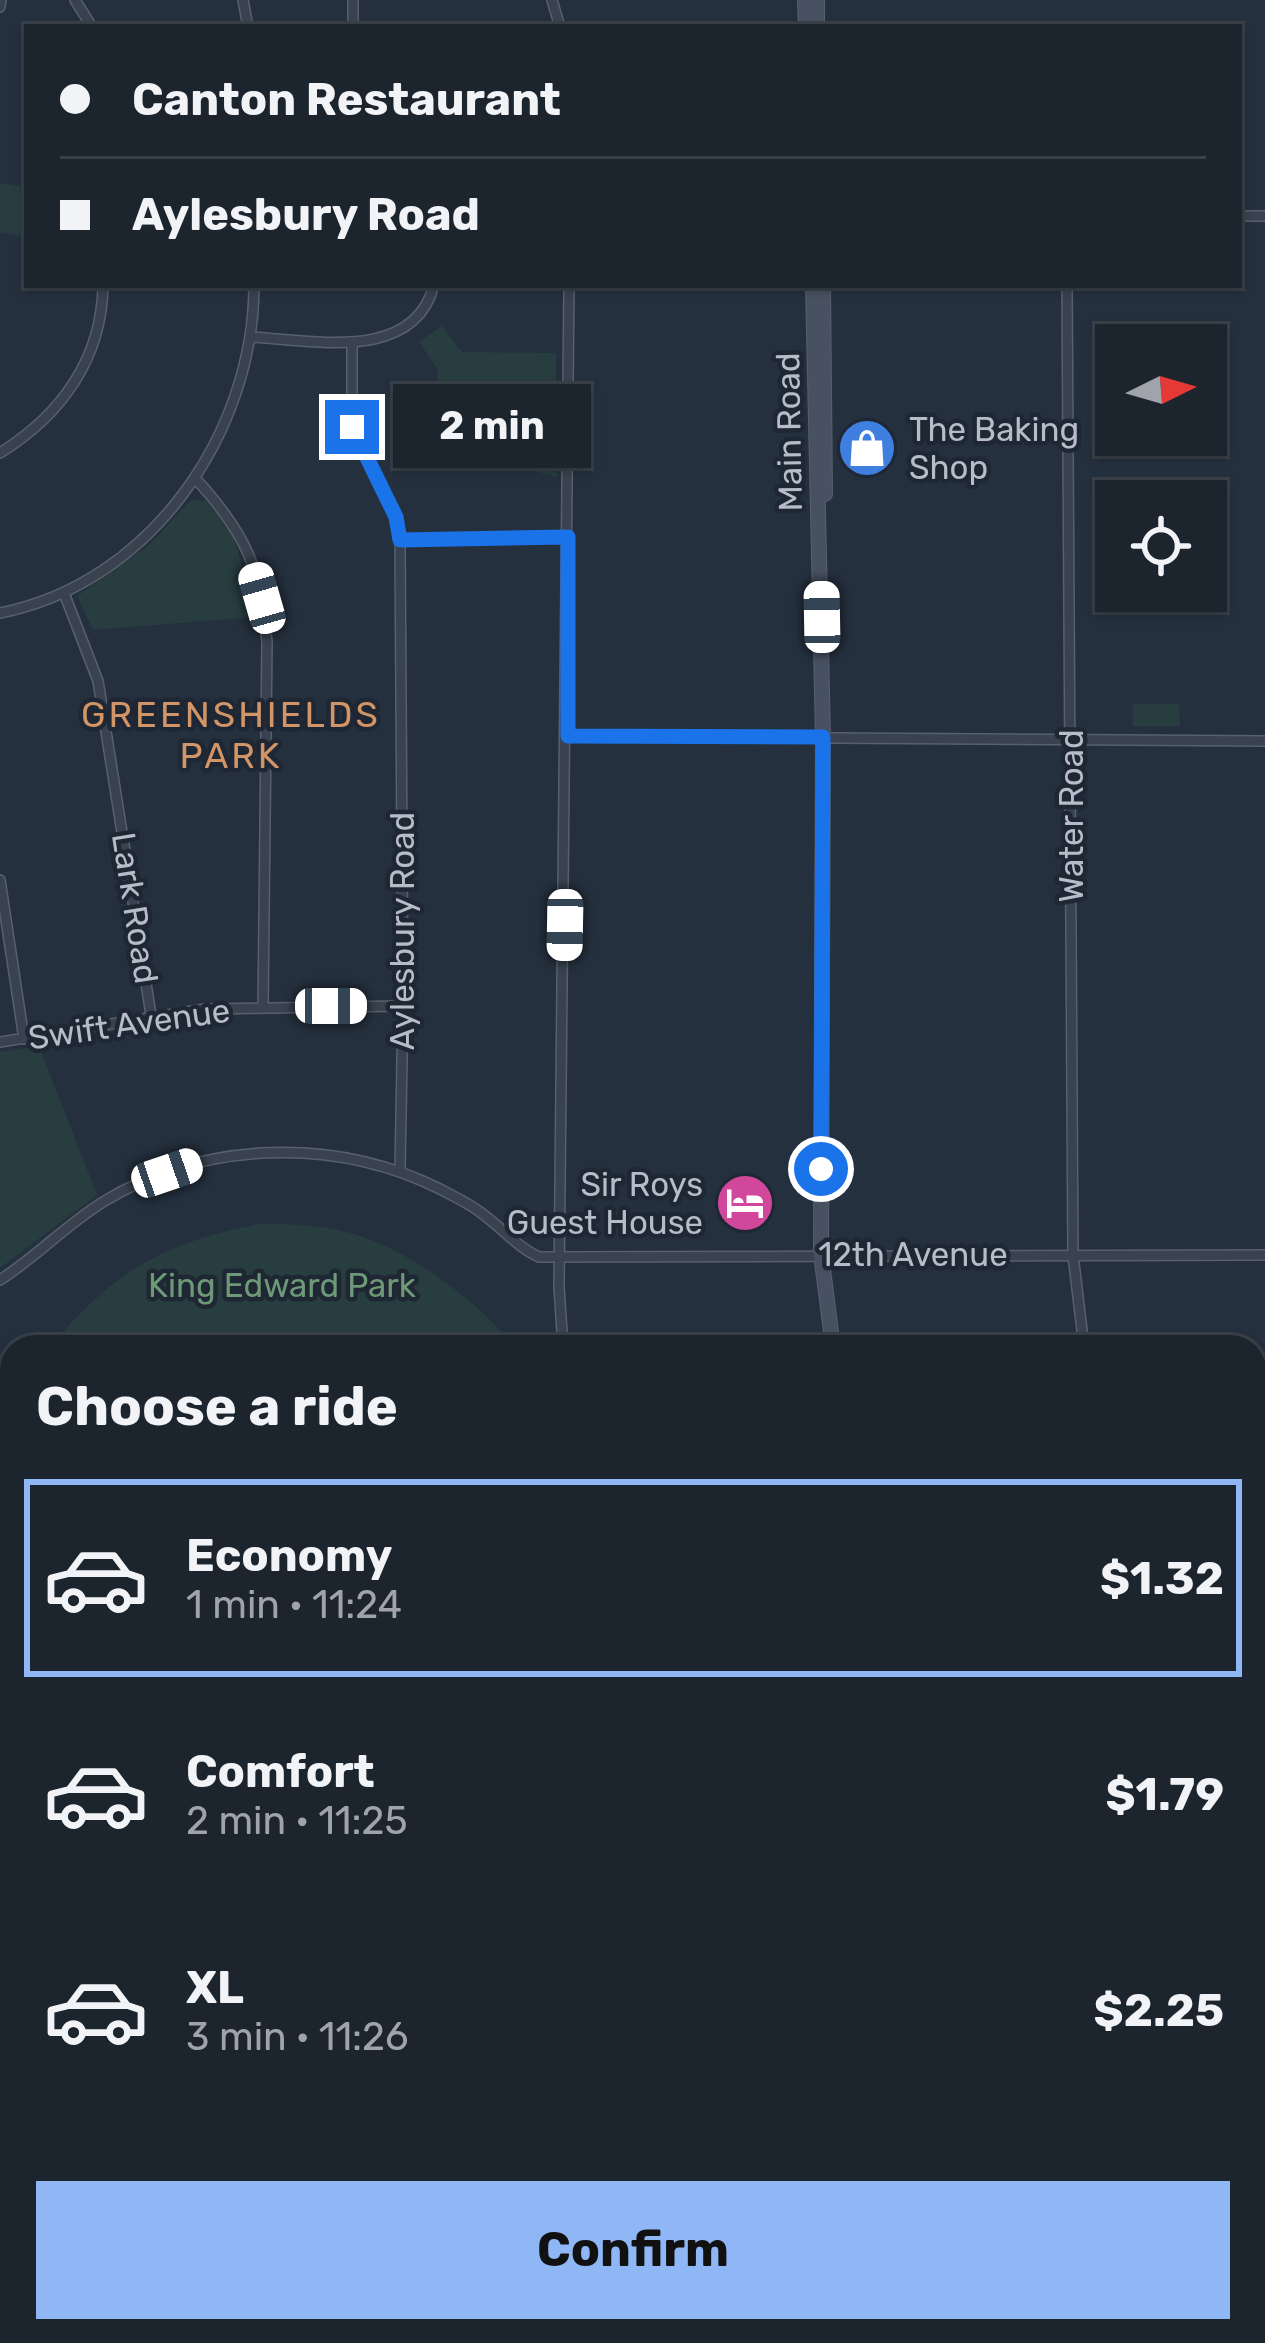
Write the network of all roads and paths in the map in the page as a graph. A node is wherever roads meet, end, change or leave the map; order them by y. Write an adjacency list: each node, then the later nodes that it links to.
1 (103, 288): 10 (street)
2 (254, 288): 8 (street)
3 (433, 288): 9 (street)
4 (569, 288): 12 (street)
5 (813, 288): 14 (main road, Main Road)
6 (823, 288): 14 (main road, Main Road)
7 (1067, 288): 19 (street, Water Road)
8 (251, 337): 9 (street); 11 (street)
9 (352, 342): 13 (street, Aylesbury Road)
10 (0, 453)
11 (196, 478): 15 (street); 23 (street)
12 (568, 537): 13 (street); 17 (street)
13 (400, 540): 22 (street, Aylesbury Road)
14 (821, 577): 18 (main road, Main Road)
15 (64, 593): 16 (street); 24 (street, Lark Road)
16 (0, 614)
17 (568, 736): 18 (street); 31 (street)
18 (823, 737): 19 (street); 28 (main road, Main Road)
19 (1070, 741): 20 (street); 29 (street, Water Road)
20 (1265, 741)
21 (0, 880): 25 (street)
22 (403, 1006): 23 (street, Swift Avenue); 27 (street, Aylesbury Road)
23 (263, 1008): 24 (street, Swift Avenue)
24 (151, 1015): 25 (street, Swift Avenue)
25 (24, 1039): 26 (street, Swift Avenue)
26 (0, 1042)
27 (400, 1170): 31 (street); 32 (street)
28 (821, 1254): 29 (street, 12th Avenue); 31 (street, 12th Avenue); 34 (main road, Main Road)
29 (1073, 1255): 30 (street, 12th Avenue); 35 (street, Water Road)
30 (1265, 1255)
31 (561, 1256): 33 (street)
32 (0, 1280)
33 (562, 1335)
34 (831, 1335)
35 (1083, 1335)

